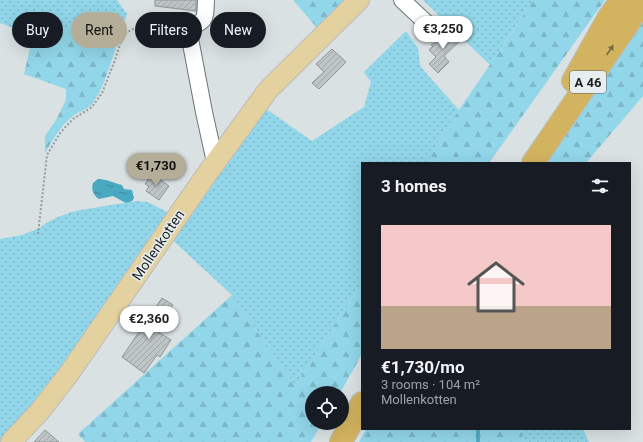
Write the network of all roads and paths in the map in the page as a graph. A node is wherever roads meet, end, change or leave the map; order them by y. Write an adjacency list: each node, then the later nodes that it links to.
1 (206, 0): 6 (lane)
2 (359, 0): 10 (main road, Mollenkotten)
3 (402, 0): 8 (lane)
4 (621, 0): 11 (highway, A 46)
5 (643, 2): 12 (highway, A 46, one-way to 5)
6 (202, 21)
7 (135, 28): 13 (path)
8 (435, 31)
9 (192, 48): 10 (lane)
10 (215, 162): 16 (main road, Mollenkotten)
11 (522, 162)
12 (534, 162)
13 (38, 234)
14 (361, 405): 17 (highway)
15 (361, 427): 18 (highway)
16 (11, 442)
17 (341, 442)
18 (352, 442)

